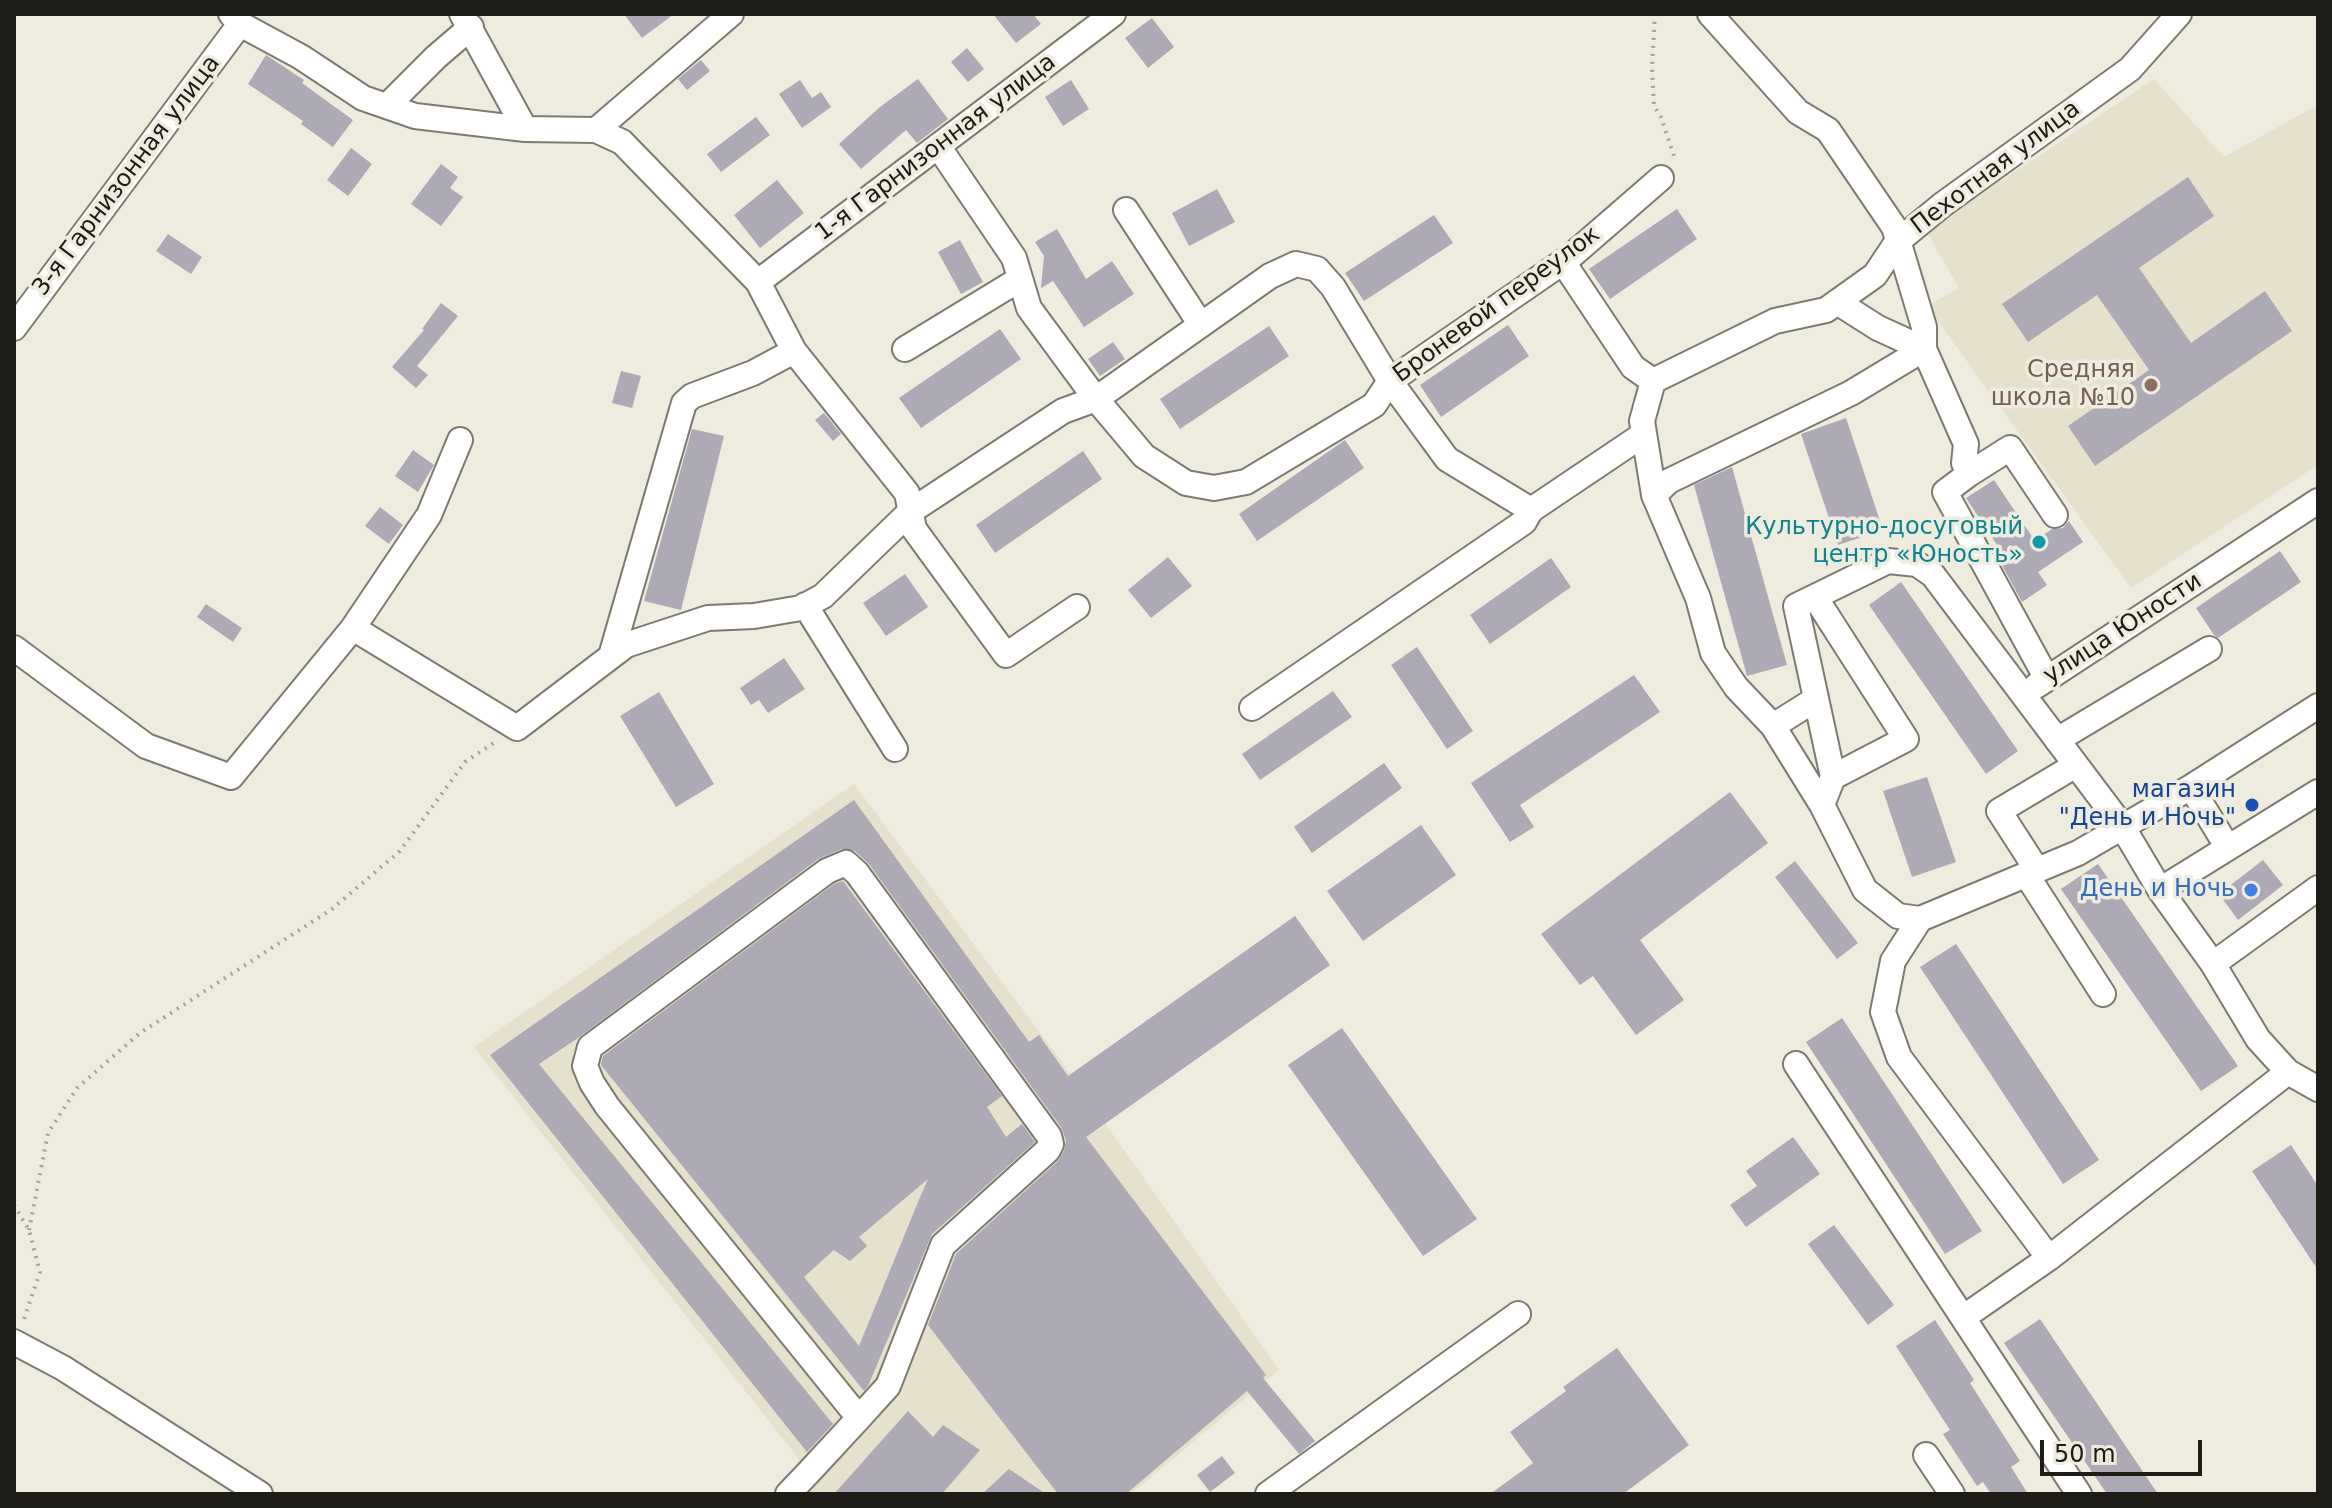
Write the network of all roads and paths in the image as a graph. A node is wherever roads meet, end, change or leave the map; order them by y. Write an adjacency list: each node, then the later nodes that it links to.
1 (731, 14): 10 (street)
2 (1113, 14): 11 (street, 1-я Гарнизонная улица)
3 (1655, 14): 12 (path)
4 (1710, 14): 14 (street)
5 (2179, 14): 14 (street, Пехотная улица)
6 (235, 19): 8 (street); 20 (street, 3-я Гарнизонная улица)
7 (466, 20): 8 (street); 9 (street)
8 (387, 106): 9 (street)
9 (525, 129): 10 (street)
10 (596, 130): 17 (street)
11 (938, 146): 16 (street, Броневой переулок); 17 (street, 1-я Гарнизонная улица)
12 (1661, 178): 15 (street, Броневой переулок)
13 (1126, 210): 19 (street)
14 (1897, 242): 18 (street, Пехотная улица); 22 (street)
15 (1563, 262): 24 (street, Броневой переулок); 25 (street)
16 (1020, 279): 21 (street); 26 (street, Броневой переулок)
17 (758, 282): 23 (street)
18 (1837, 302): 22 (street); 25 (street, Пехотная улица)
19 (1201, 325): 24 (street); 26 (street)
20 (14, 328)
21 (905, 349)
22 (1924, 349): 29 (street); 30 (street)
23 (794, 351): 33 (street); 41 (street)
24 (1390, 381): 26 (street, Броневой переулок); 32 (street)
25 (1653, 381): 27 (street)
26 (1096, 399): 33 (street)
27 (1644, 434): 30 (street); 32 (street)
28 (460, 440): 38 (street)
29 (1967, 468): 34 (street); 42 (street)
30 (1654, 495): 47 (street)
31 (2318, 501): 42 (street, улица Юности)
32 (1531, 510): 46 (street)
33 (911, 511): 36 (street); 37 (street)
34 (2055, 515)
35 (1815, 597): 43 (street); 44 (street); 52 (street)
36 (805, 605): 41 (street); 50 (street)
37 (1077, 607)
38 (353, 628): 39 (street); 48 (street)
39 (14, 648)
40 (2209, 649): 49 (street)
41 (611, 656): 48 (street)
42 (2047, 679): 43 (street, улица Юности)
43 (2022, 695): 49 (street, улица Юности)
44 (1816, 699): 47 (street); 52 (street)
45 (2318, 706): 53 (street)
46 (1252, 708)
47 (1773, 726): 55 (street)
48 (517, 728): 68 (path)
49 (2057, 740): 51 (street, улица Юности)
50 (895, 749)
51 (2076, 765): 56 (street, улица Юности); 58 (street)
52 (1833, 777): 55 (street)
53 (2191, 787): 56 (street); 57 (street)
54 (2318, 792): 57 (street)
55 (1822, 805): 61 (street)
56 (2122, 826): 58 (street); 60 (street, улица Юности)
57 (2228, 848): 60 (street)
58 (2032, 872): 61 (street); 63 (street)
59 (2318, 888): 62 (street)
60 (2160, 890): 62 (street, улица Юности)
61 (1920, 919): 69 (street)
62 (2213, 964): 65 (street, улица Юности)
63 (2103, 994)
64 (1796, 1064): 71 (street)
65 (2288, 1072): 66 (street, улица Юности); 69 (street)
66 (2318, 1089)
67 (14, 1205): 68 (path)
68 (29, 1230): 72 (path)
69 (2049, 1258): 71 (street)
70 (1518, 1314): 77 (street)
71 (1964, 1317): 79 (street)
72 (15, 1343): 75 (street)
73 (859, 1418): 73 (street); 76 (street)
74 (1926, 1455): 78 (street)
75 (260, 1494)
76 (788, 1494)
77 (1268, 1494)
78 (1952, 1494)
79 (2079, 1494)

